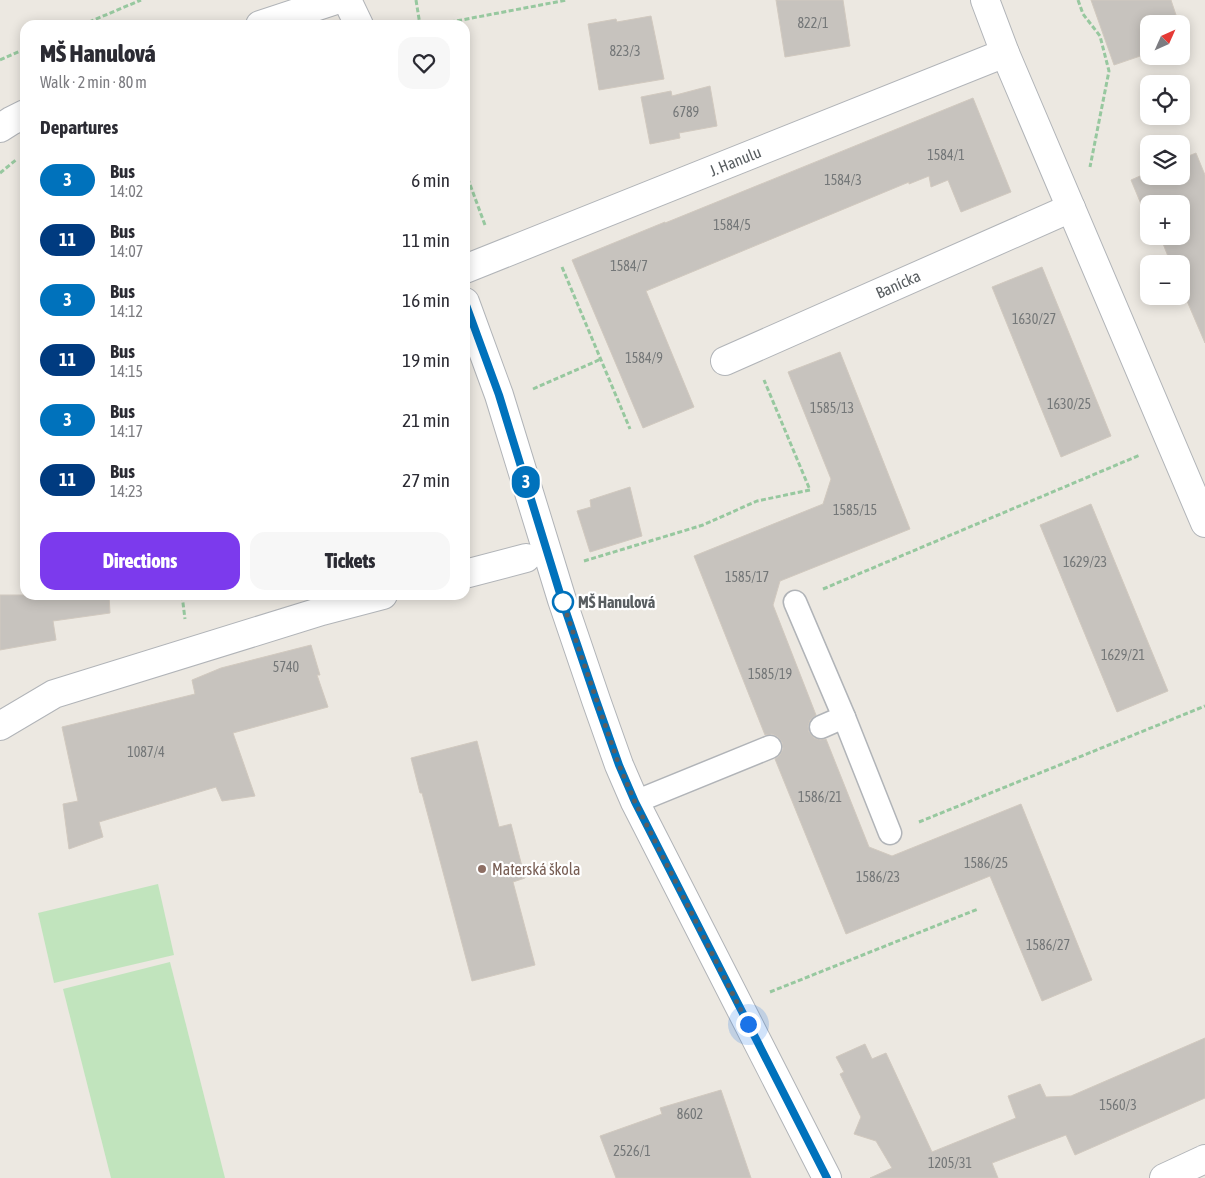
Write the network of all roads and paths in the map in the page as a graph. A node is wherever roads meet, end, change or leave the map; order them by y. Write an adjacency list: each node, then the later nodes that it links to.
1 (141, 0): 8 (path)
2 (336, 0): 9 (street)
3 (347, 0): 10 (street)
4 (416, 0): 11 (path)
5 (567, 0): 12 (path)
6 (985, 0): 14 (street)
7 (1078, 0): 20 (path)
8 (94, 20)
9 (275, 20)
10 (357, 20)
11 (419, 20)
12 (461, 20)
13 (20, 51): 15 (path)
14 (1005, 53): 22 (street); 23 (street, J. Hanulu)
15 (0, 60)
16 (20, 116): 17 (street)
17 (0, 128)
18 (18, 157): 19 (path)
19 (0, 173)
20 (1089, 174)
21 (470, 184): 23 (path)
22 (1071, 208): 26 (street, Banícka); 31 (street)
23 (476, 264)
24 (561, 264): 27 (path)
25 (470, 316): 43 (street)
26 (752, 349): 28 (street, Banícka); 34 (path)
27 (601, 359): 29 (path); 30 (path)
28 (725, 361)
29 (526, 392)
30 (630, 429)
31 (1170, 442): 32 (street); 37 (path)
32 (1205, 523)
33 (526, 558): 35 (street)
34 (579, 562)
35 (470, 573)
36 (365, 600): 40 (street)
37 (794, 602): 39 (lane)
38 (1205, 706): 44 (path)
39 (844, 717): 41 (lane); 44 (lane)
40 (0, 726)
41 (821, 727)
42 (770, 746): 43 (lane)
43 (635, 802): 48 (street)
44 (890, 833)
45 (978, 909): 46 (path)
46 (764, 994)
47 (1205, 1159): 49 (street)
48 (826, 1178)
49 (1164, 1178)

